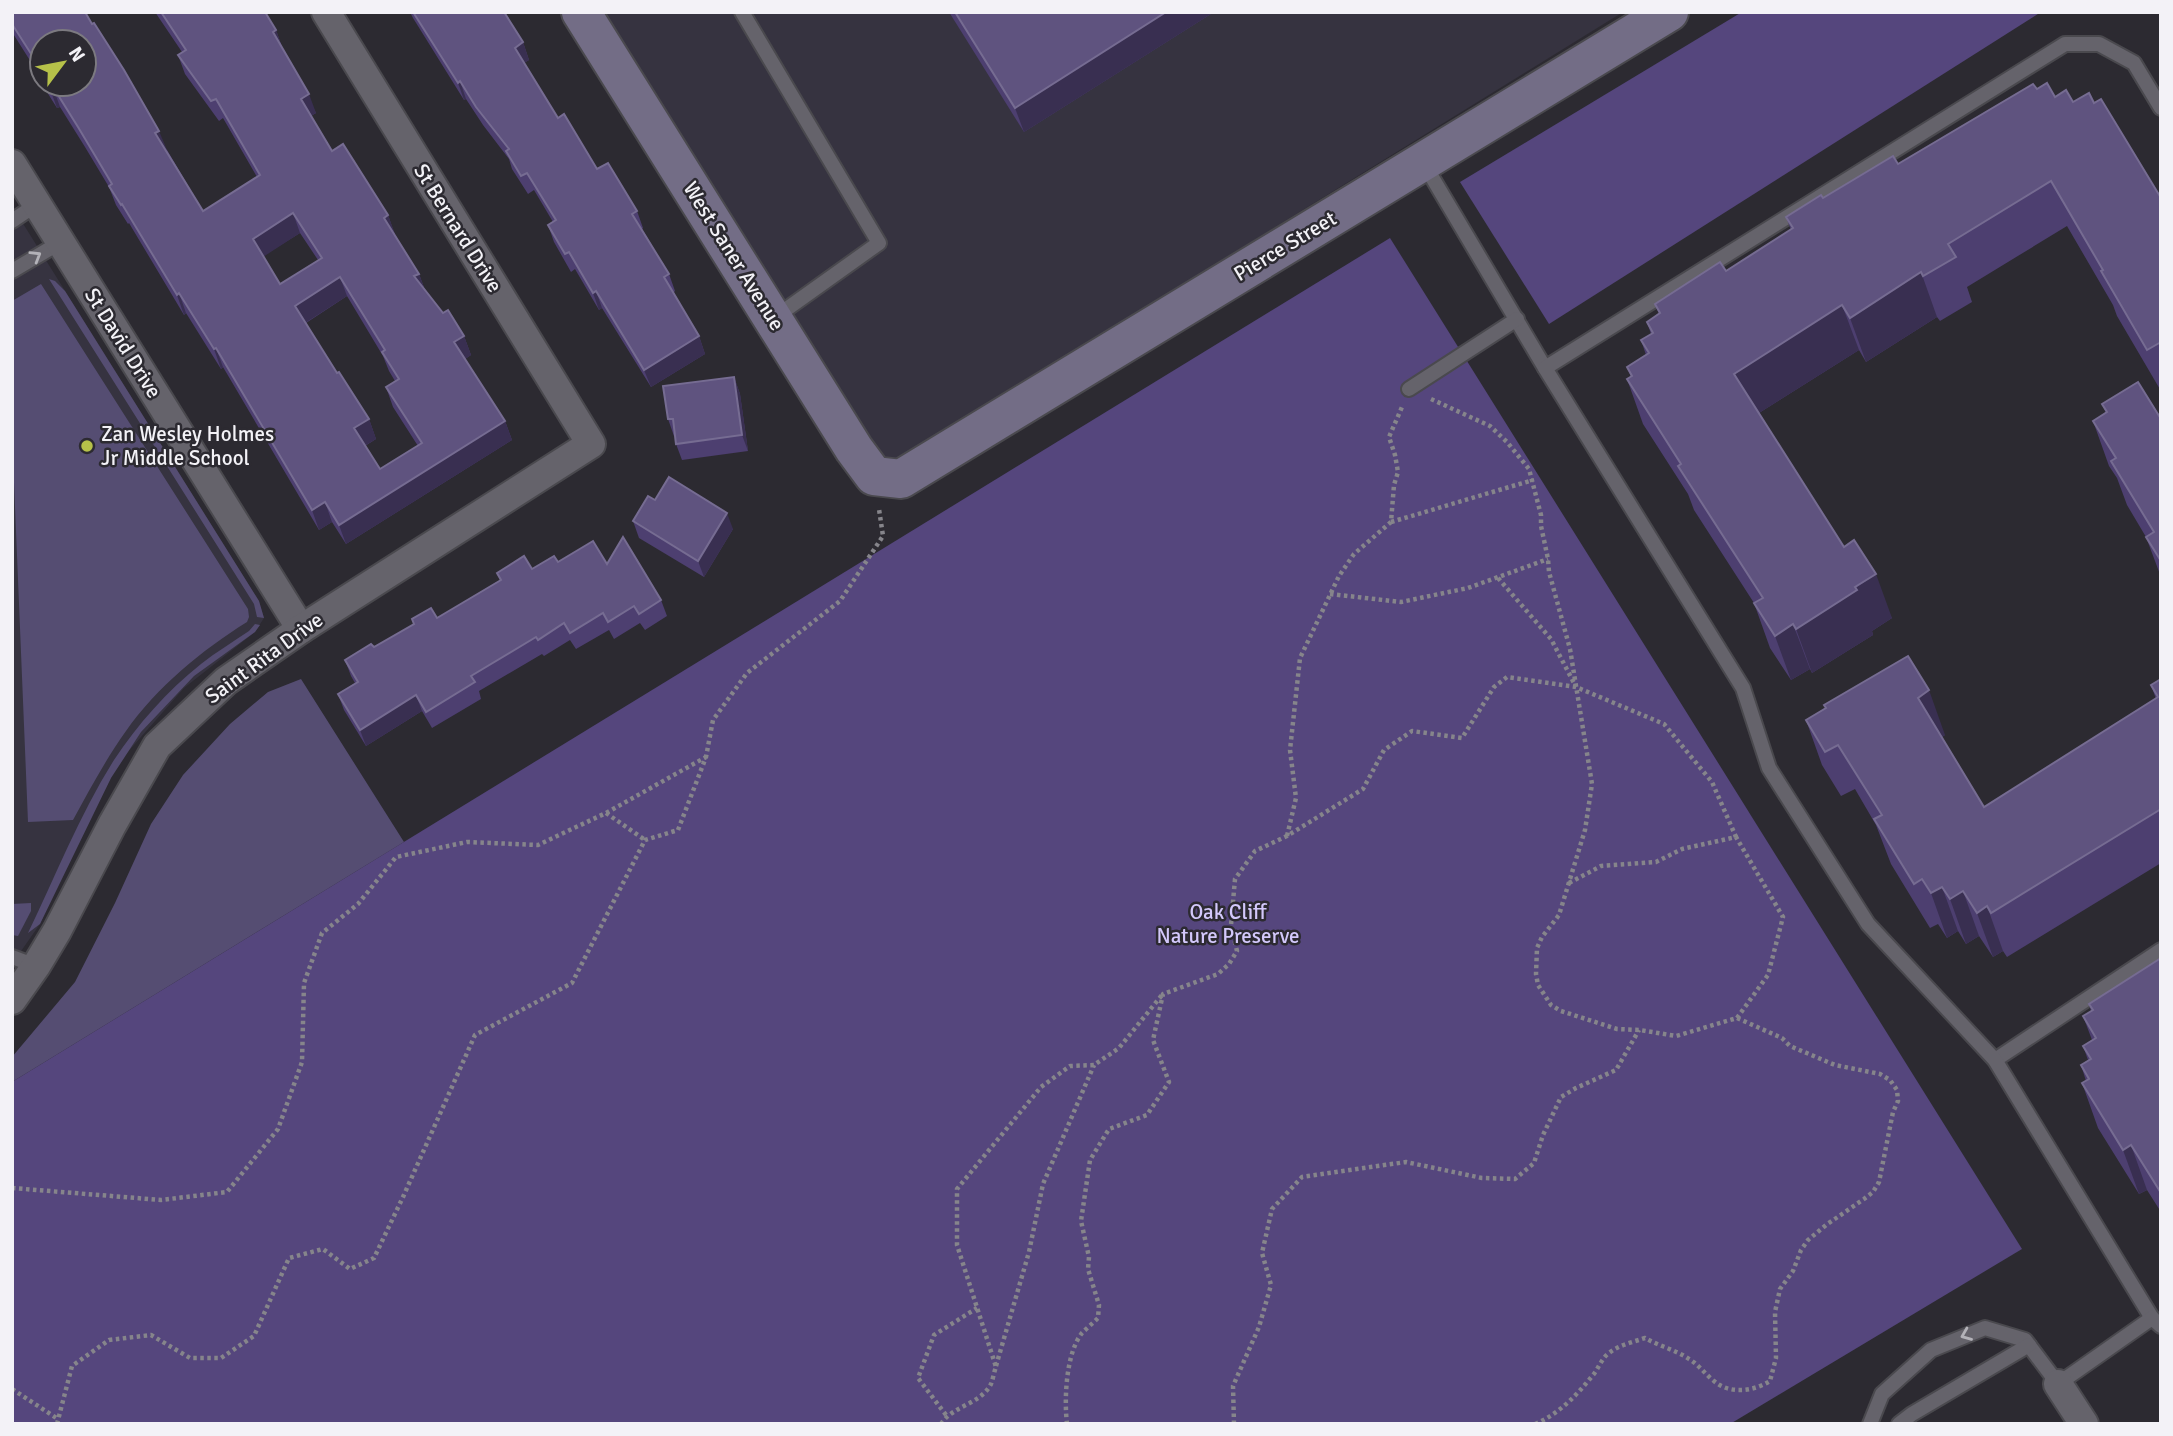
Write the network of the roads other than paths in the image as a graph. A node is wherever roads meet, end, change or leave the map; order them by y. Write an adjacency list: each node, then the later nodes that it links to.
1 (326, 12): 16 (street, St Bernard Drive)
2 (581, 12): 12 (street, West Saner Avenue)
3 (743, 12): 12 (lane)
4 (1669, 12): 6 (street, Pierce Street)
5 (2161, 108): 14 (lane)
6 (1423, 162): 13 (lane); 17 (street, Pierce Street)
7 (12, 164): 8 (street, St David Drive)
8 (37, 204): 9 (lane); 10 (street, St David Drive)
9 (12, 221)
10 (61, 242): 11 (lane, one-way to 10); 18 (street, St David Drive)
11 (12, 271)
12 (773, 319): 17 (street, West Saner Avenue)
13 (1517, 319): 14 (lane); 15 (lane)
14 (1545, 368): 22 (lane)
15 (1409, 389)
16 (591, 444): 18 (street, Saint Rita Drive)
17 (888, 478)
18 (301, 629): 20 (street, Saint Rita Drive)
19 (2161, 950): 22 (lane)
20 (24, 962): 21 (street, Saint Rita Drive)
21 (12, 1000)
22 (1995, 1060): 23 (lane)
23 (2156, 1322): 25 (lane)
24 (2029, 1345): 25 (lane); 26 (lane, one-way to 26); 27 (lane)
25 (2058, 1384): 28 (street)
26 (1870, 1424)
27 (1899, 1424)
28 (2084, 1424)

